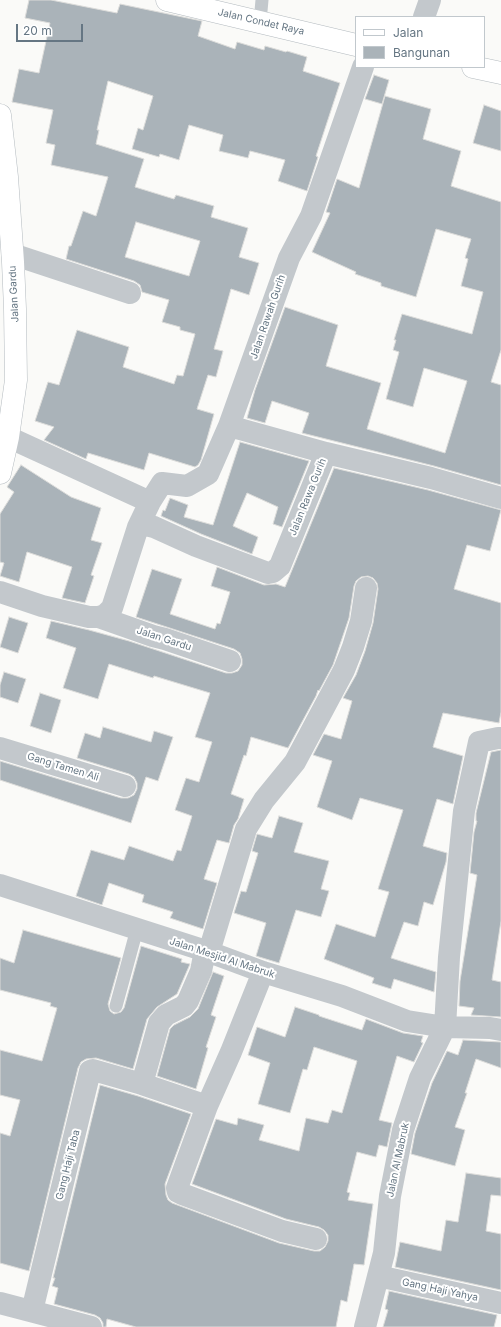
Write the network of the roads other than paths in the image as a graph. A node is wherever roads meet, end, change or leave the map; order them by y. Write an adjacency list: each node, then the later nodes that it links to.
1 (166, 0): 4 (street, Jalan Condet Raya)
2 (262, 0): 6 (lane)
3 (430, 0): 5 (street)
4 (206, 5): 6 (street, Jalan Condet Raya)
5 (424, 16)
6 (260, 22): 7 (street, Jalan Condet Raya)
7 (355, 45)
8 (363, 68): 15 (street, Jalan Rawah Gurih)
9 (478, 68): 10 (street)
10 (501, 73)
11 (0, 115): 12 (street, Jalan Gardu)
12 (4, 188): 13 (street, Jalan Gardu)
13 (12, 254): 14 (street); 16 (street, Jalan Gardu)
14 (130, 292)
15 (230, 426): 17 (street); 20 (street, Jalan Rawah Gurih)
16 (8, 437): 18 (street, Jalan Gardu); 20 (street)
17 (326, 453): 19 (street, Jalan Rawa Gurih); 21 (street, Jalan Rawa Gurih)
18 (1, 466)
19 (501, 498)
20 (150, 502): 21 (street, Jalan Rawah Gurih)
21 (138, 527): 24 (street)
22 (366, 588): 31 (street)
23 (0, 592): 24 (street, Jalan Gardu)
24 (99, 617): 25 (street, Jalan Gardu)
25 (230, 661)
26 (501, 738): 34 (street)
27 (0, 748): 28 (street, Gang Tamen Ali)
28 (125, 786)
29 (0, 885): 30 (street, Jalan Mesjid Al Mabruk)
30 (138, 929): 31 (street, Jalan Mesjid Al Mabruk); 33 (lane)
31 (207, 952): 32 (street, Jalan Mesjid Al Mabruk); 36 (street)
32 (263, 972): 34 (street, Jalan Mesjid Al Mabruk); 37 (street)
33 (116, 1006)
34 (445, 1027): 35 (street, Jalan Mesjid Al Mabruk); 39 (street, Jalan Al Mabruk)
35 (501, 1030)
36 (142, 1084): 37 (street, Gang Haji Taba); 42 (street, Gang Haji Taba)
37 (207, 1106): 38 (street)
38 (316, 1239)
39 (378, 1276): 41 (street, Gang Haji Yahya); 44 (street)
40 (0, 1303): 42 (street)
41 (501, 1303)
42 (32, 1312): 43 (street)
43 (91, 1327)
44 (365, 1327)

